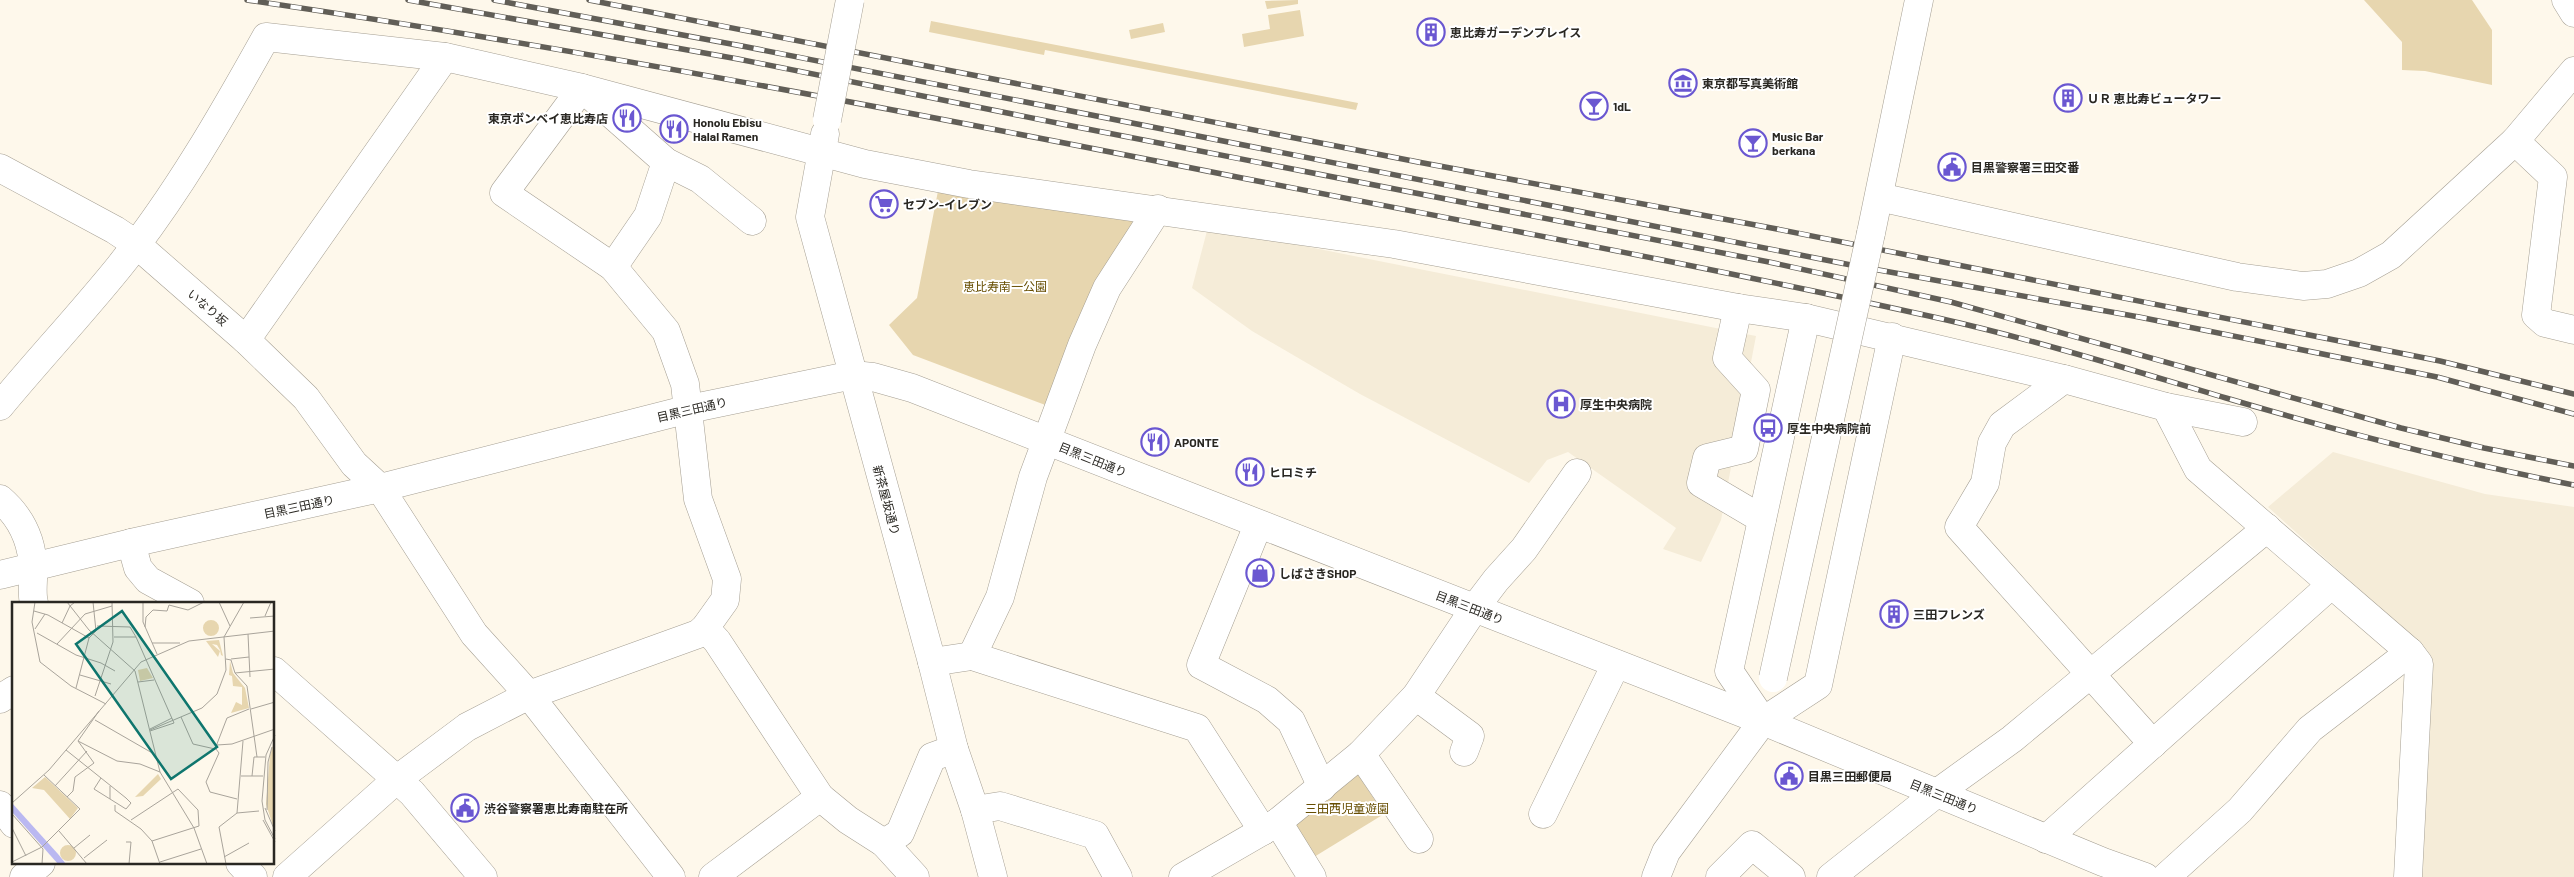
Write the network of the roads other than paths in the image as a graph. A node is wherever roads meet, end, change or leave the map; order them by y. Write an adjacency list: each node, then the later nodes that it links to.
1 (850, 0): 9 (street, 新茶屋坂通り, bridge)
2 (1920, 0): 12 (street)
3 (2566, 0): 4 (street)
4 (2574, 13)
5 (445, 58): 7 (street); 15 (street); 21 (street)
6 (2574, 71): 8 (street)
7 (582, 88): 9 (street); 10 (street); 16 (street)
8 (2515, 141): 12 (street); 19 (street)
9 (822, 152): 13 (street); 22 (street, 新茶屋坂通り)
10 (666, 162): 14 (street); 16 (street)
11 (0, 168): 15 (street, いなり坂)
12 (1879, 198): 53 (street, bridge)
13 (1158, 209): 17 (street); 28 (street)
14 (752, 221)
15 (136, 244): 21 (street, いなり坂); 24 (street)
16 (612, 266): 26 (street)
17 (1738, 308): 18 (street); 32 (street)
18 (1806, 318): 20 (street); 32 (street)
19 (2574, 330)
20 (1892, 337): 23 (street); 53 (street)
21 (246, 340): 30 (street, いなり坂)
22 (853, 375): 26 (street, 目黒三田通り); 28 (street, 目黒三田通り); 45 (street, 新茶屋坂通り)
23 (2064, 379): 25 (street); 48 (street)
24 (0, 406)
25 (2166, 407): 27 (street); 34 (street)
26 (689, 409): 30 (street, 目黒三田通り); 42 (street)
27 (2243, 422)
28 (1046, 440): 33 (street, 目黒三田通り); 44 (street)
29 (1577, 473): 41 (street)
30 (380, 488): 35 (street, 目黒三田通り); 50 (street, いなり坂)
31 (0, 499): 36 (street)
32 (1762, 519): 53 (street)
33 (1258, 525): 41 (street, 目黒三田通り); 59 (street)
34 (2267, 528): 38 (street); 48 (street)
35 (131, 543): 36 (street, 目黒三田通り); 40 (street)
36 (33, 566): 37 (street, 目黒三田通り); 39 (street)
37 (0, 575)
38 (2331, 585): 43 (street); 54 (street)
39 (34, 602)
40 (188, 602)
41 (1474, 609): 46 (street, 目黒三田通り); 51 (street)
42 (705, 628): 50 (street); 61 (street)
43 (2410, 652): 91 (street); 92 (street)
44 (972, 656): 45 (street); 66 (street)
45 (932, 662): 55 (street, 新茶屋坂通り)
46 (1616, 664): 53 (street, 目黒三田通り); 64 (street)
47 (275, 672): 58 (street)
48 (2089, 673): 54 (street); 60 (street)
49 (12, 691): 52 (street)
50 (529, 696): 58 (street); 79 (street, いなり坂)
51 (1416, 696): 56 (street); 57 (street)
52 (0, 699)
53 (1763, 722): 60 (street, 目黒三田通り); 86 (street)
54 (2153, 744): 68 (street)
55 (954, 749): 63 (street, 新茶屋坂通り); 69 (street)
56 (1464, 752)
57 (1361, 754): 59 (street); 67 (street)
58 (396, 780): 77 (street); 78 (street)
59 (1322, 788): 66 (street)
60 (1937, 793): 68 (street, 目黒三田通り); 89 (street)
61 (820, 797): 69 (street); 80 (street)
62 (0, 805): 65 (street)
63 (975, 810): 82 (street, 新茶屋坂通り); 83 (street)
64 (1543, 814)
65 (12, 821)
66 (1270, 827): 84 (street); 85 (street)
67 (1419, 839)
68 (2046, 839): 73 (street, 目黒三田通り)
69 (884, 843): 81 (street)
70 (41, 864): 74 (street)
71 (43, 864): 75 (street)
72 (241, 864): 76 (street)
73 (2098, 870): 90 (street, 目黒三田通り)
74 (24, 877)
75 (54, 877)
76 (253, 877)
77 (287, 877)
78 (483, 877)
79 (671, 877)
80 (713, 877)
81 (914, 877)
82 (993, 877)
83 (1118, 877)
84 (1183, 877)
85 (1312, 877)
86 (1656, 877)
87 (1720, 877): 88 (street)
88 (1791, 877)
89 (1831, 877)
90 (2145, 877)
91 (2166, 877)
92 (2408, 877)

